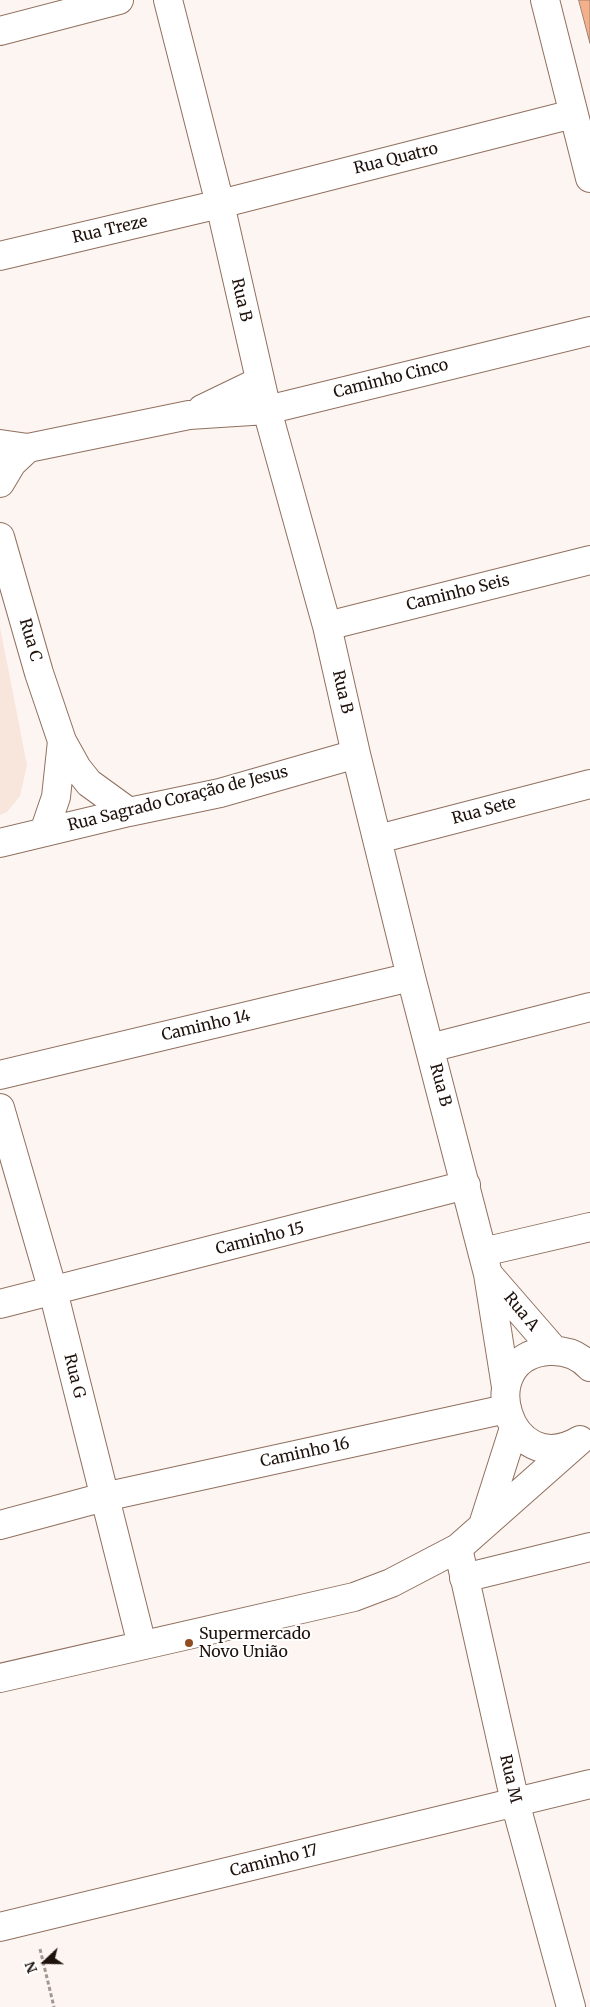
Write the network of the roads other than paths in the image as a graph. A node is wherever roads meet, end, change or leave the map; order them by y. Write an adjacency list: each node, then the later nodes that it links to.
1 (119, 0): 4 (street)
2 (168, 0): 7 (street, Rua B)
3 (545, 0): 5 (street)
4 (0, 31)
5 (573, 114): 6 (street); 7 (street, Rua Quatro)
6 (590, 178)
7 (220, 204): 8 (street, Rua Treze); 10 (street, Rua B)
8 (0, 256)
9 (590, 331): 11 (street, Caminho Cinco)
10 (260, 381): 11 (street, Rua B); 12 (street, Caminho Cinco)
11 (267, 410): 12 (street, Caminho Cinco); 18 (street, Rua B)
12 (189, 415): 14 (street, Caminho Cinco)
13 (0, 444): 14 (street, Caminho Cinco)
14 (28, 448): 15 (street)
15 (0, 483)
16 (0, 537): 19 (street, Rua C)
17 (590, 560): 18 (street, Caminho Seis)
18 (327, 626): 20 (street, Rua B)
19 (62, 741): 22 (street, Rua C); 23 (street, Rua C)
20 (356, 754): 22 (street, Rua Sagrado Coração de Jesus); 24 (street, Rua B)
21 (590, 784): 24 (street, Rua Sete)
22 (129, 812): 23 (street, Rua Sagrado Coração de Jesus)
23 (44, 832): 25 (street, Rua Sagrado Coração de Jesus)
24 (378, 839): 26 (street, Rua B)
25 (0, 843)
26 (411, 977): 28 (street, Rua B); 29 (street, Caminho 14)
27 (590, 1007): 28 (street)
28 (430, 1048): 31 (street, Rua B)
29 (0, 1074)
30 (0, 1108): 34 (street, Rua G)
31 (466, 1186): 33 (street, Rua B); 34 (street, Caminho 15)
32 (590, 1227): 33 (street)
33 (485, 1263): 36 (street, Rua A); 37 (street, Rua B)
34 (52, 1291): 35 (street, Caminho 15); 39 (street, Rua G)
35 (0, 1304)
36 (576, 1355): 37 (street)
37 (508, 1408): 38 (street); 39 (street, Caminho 16); 41 (street, Rua B)
38 (585, 1436): 41 (street)
39 (104, 1497): 40 (street, Caminho 16); 45 (street, Rua G)
40 (0, 1525)
41 (481, 1529): 43 (street)
42 (590, 1547): 44 (street)
43 (458, 1548): 44 (street, Rua M); 45 (street)
44 (464, 1578): 48 (street, Rua M)
45 (142, 1645): 46 (street)
46 (0, 1678)
47 (590, 1784): 48 (street, Caminho 17)
48 (515, 1802): 49 (street, Caminho 17); 50 (street, Rua M)
49 (0, 1928)
50 (571, 2007)

